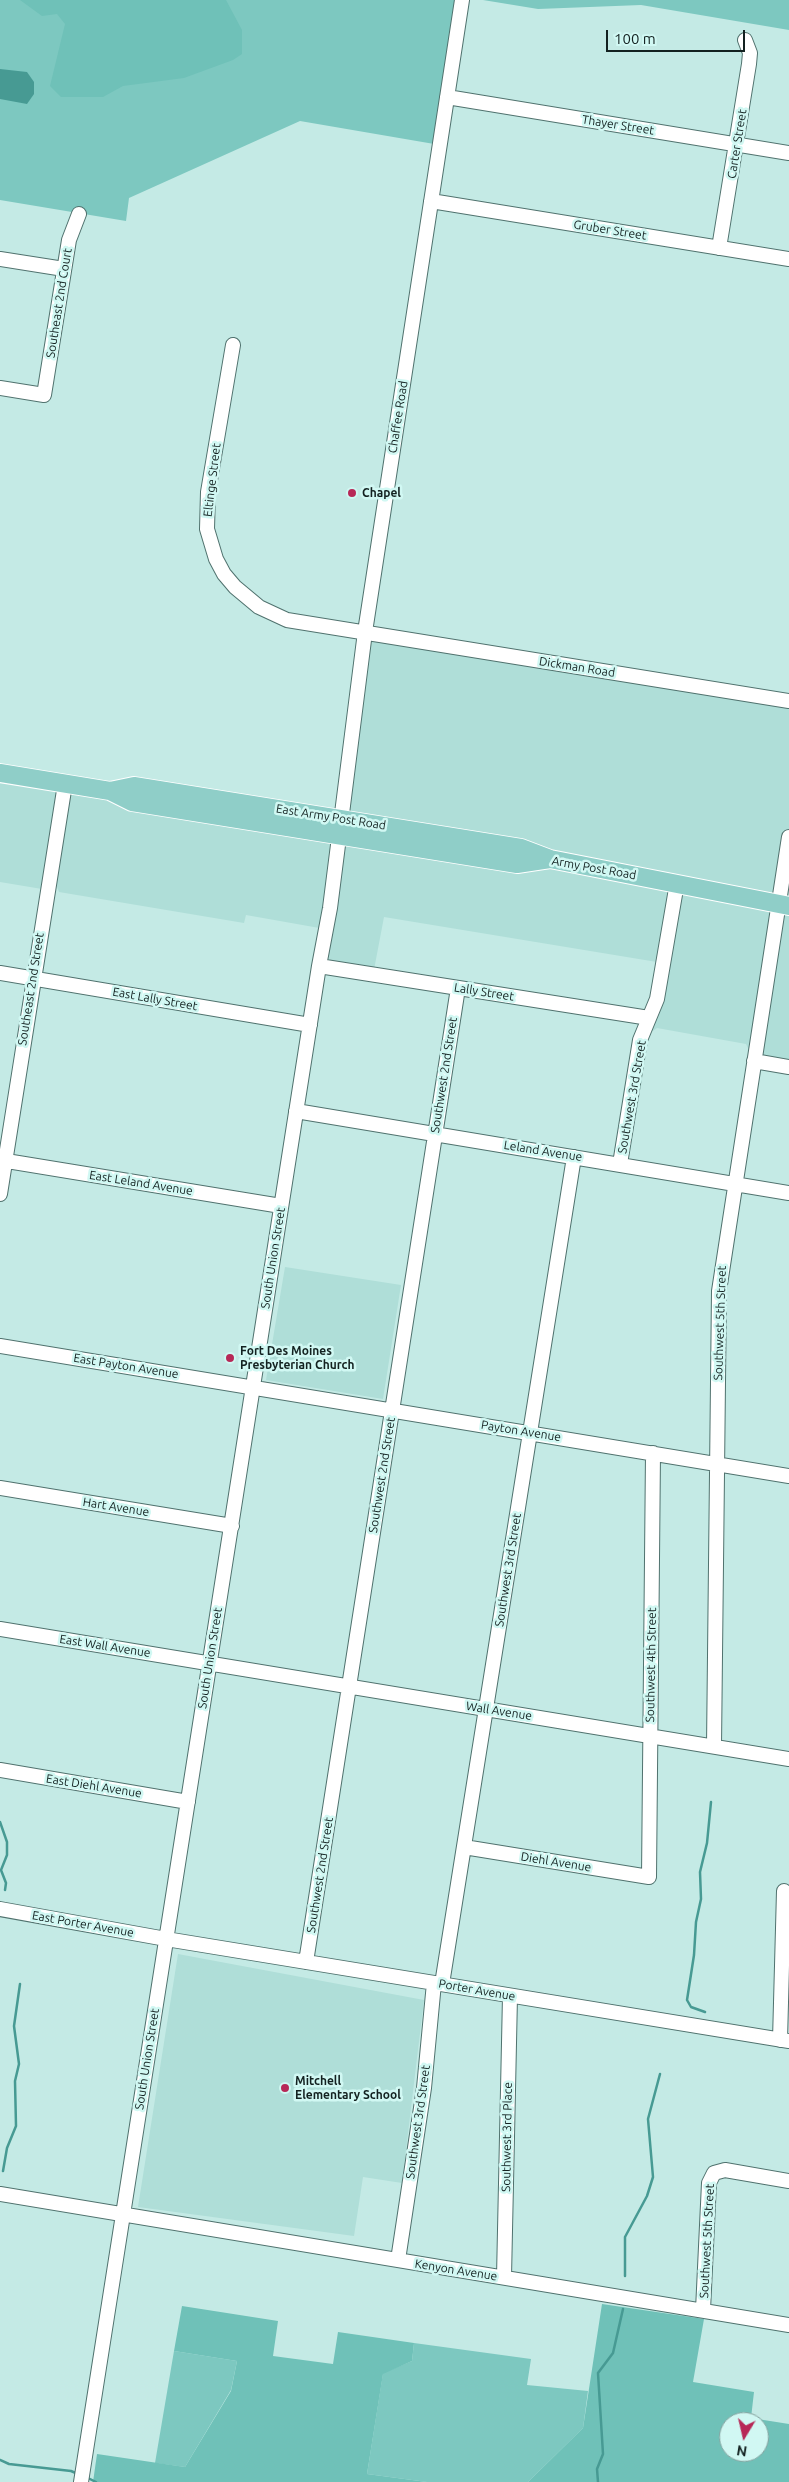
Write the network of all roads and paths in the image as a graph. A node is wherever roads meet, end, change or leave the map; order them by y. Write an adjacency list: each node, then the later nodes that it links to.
1 (462, 0): 3 (street, Chaffee Road)
2 (745, 40): 4 (street, Carter Street)
3 (448, 97): 4 (street, Thayer Street); 6 (street, Chaffee Road)
4 (737, 145): 5 (street, Thayer Street); 8 (street, Carter Street)
5 (789, 153)
6 (432, 201): 8 (street, Gruber Street); 14 (street, Chaffee Road)
7 (79, 214): 11 (street, Southeast 2nd Court)
8 (719, 248): 10 (street, Gruber Street)
9 (0, 259): 11 (street)
10 (789, 259)
11 (64, 270): 13 (street, Southeast 2nd Court)
12 (233, 345): 14 (street, Eltinge Street)
13 (0, 388)
14 (366, 632): 15 (street, Dickman Road); 18 (street, Chaffee Road)
15 (789, 701)
16 (0, 773): 17 (main road, East Army Post Road)
17 (65, 784): 18 (main road, East Army Post Road); 24 (street, Southeast 2nd Street)
18 (340, 827): 20 (main road, Army Post Road); 22 (street, South Union Street)
19 (789, 837): 21 (street, Southwest 5th Street)
20 (677, 883): 21 (main road, Army Post Road); 26 (street, Southwest 3rd Street)
21 (784, 905): 28 (street, Southwest 5th Street)
22 (319, 966): 25 (street, Lally Street); 27 (street, South Union Street)
23 (0, 973): 24 (street, East Lally Street)
24 (33, 979): 27 (street, East Lally Street); 33 (street, Southeast 2nd Street)
25 (458, 988): 26 (street, Lally Street); 31 (street, Southwest 2nd Street)
26 (649, 1018): 34 (street, Southwest 3rd Street)
27 (310, 1025): 30 (street, South Union Street)
28 (754, 1061): 29 (street); 35 (street, Southwest 5th Street)
29 (789, 1067)
30 (296, 1110): 31 (street, Leland Avenue); 38 (street, South Union Street)
31 (435, 1134): 32 (street, Leland Avenue); 41 (street, Southwest 2nd Street)
32 (574, 1157): 34 (street, Leland Avenue); 42 (street, Southwest 3rd Street)
33 (2, 1160): 37 (street, Southeast 2nd Street); 38 (street, East Leland Avenue)
34 (620, 1164): 35 (street, Leland Avenue)
35 (735, 1184): 36 (street, Leland Avenue); 44 (street, Southwest 5th Street)
36 (789, 1193)
37 (0, 1194)
38 (281, 1206): 40 (street, South Union Street)
39 (0, 1346): 40 (street, East Payton Avenue)
40 (253, 1387): 41 (street, Payton Avenue); 47 (street, South Union Street)
41 (392, 1410): 42 (street, Payton Avenue); 50 (street, Southwest 2nd Street)
42 (530, 1433): 43 (street, Payton Avenue); 51 (street, Southwest 3rd Street)
43 (653, 1453): 44 (street, Payton Avenue); 52 (street, Southwest 4th Street)
44 (717, 1464): 45 (street, Payton Avenue); 53 (street, Southwest 5th Street)
45 (789, 1476)
46 (0, 1488): 47 (street, Hart Avenue)
47 (232, 1526): 49 (street, South Union Street)
48 (0, 1629): 49 (street, East Wall Avenue)
49 (209, 1664): 50 (street, Wall Avenue); 56 (street, South Union Street)
50 (349, 1686): 51 (street, Wall Avenue); 62 (street, Southwest 2nd Street)
51 (486, 1709): 52 (street, Wall Avenue); 57 (street, Southwest 3rd Street)
52 (650, 1736): 53 (street, Wall Avenue); 58 (street, Southwest 4th Street)
53 (714, 1746): 54 (street, Wall Avenue)
54 (789, 1758)
55 (0, 1770): 56 (street, East Diehl Avenue)
56 (188, 1802): 61 (street, South Union Street)
57 (464, 1848): 58 (street, Diehl Avenue); 63 (street, Southwest 3rd Street)
58 (649, 1877)
59 (784, 1892): 65 (street)
60 (0, 1909): 61 (street, East Porter Avenue)
61 (166, 1939): 62 (street, Porter Avenue); 68 (street, South Union Street)
62 (306, 1962): 63 (street, Porter Avenue)
63 (438, 1984): 64 (street, Porter Avenue); 69 (street, Southwest 3rd Street)
64 (510, 1996): 65 (street, Porter Avenue); 70 (street, Southwest 3rd Place)
65 (785, 2040)
66 (789, 2181): 71 (street, Southwest 5th Street)
67 (0, 2194): 68 (street, Kenyon Avenue)
68 (123, 2215): 69 (street, Kenyon Avenue); 73 (street, South Union Street)
69 (398, 2260): 70 (street, Kenyon Avenue)
70 (504, 2278): 71 (street, Kenyon Avenue)
71 (703, 2310): 72 (street, Kenyon Avenue)
72 (789, 2325)
73 (81, 2482)

